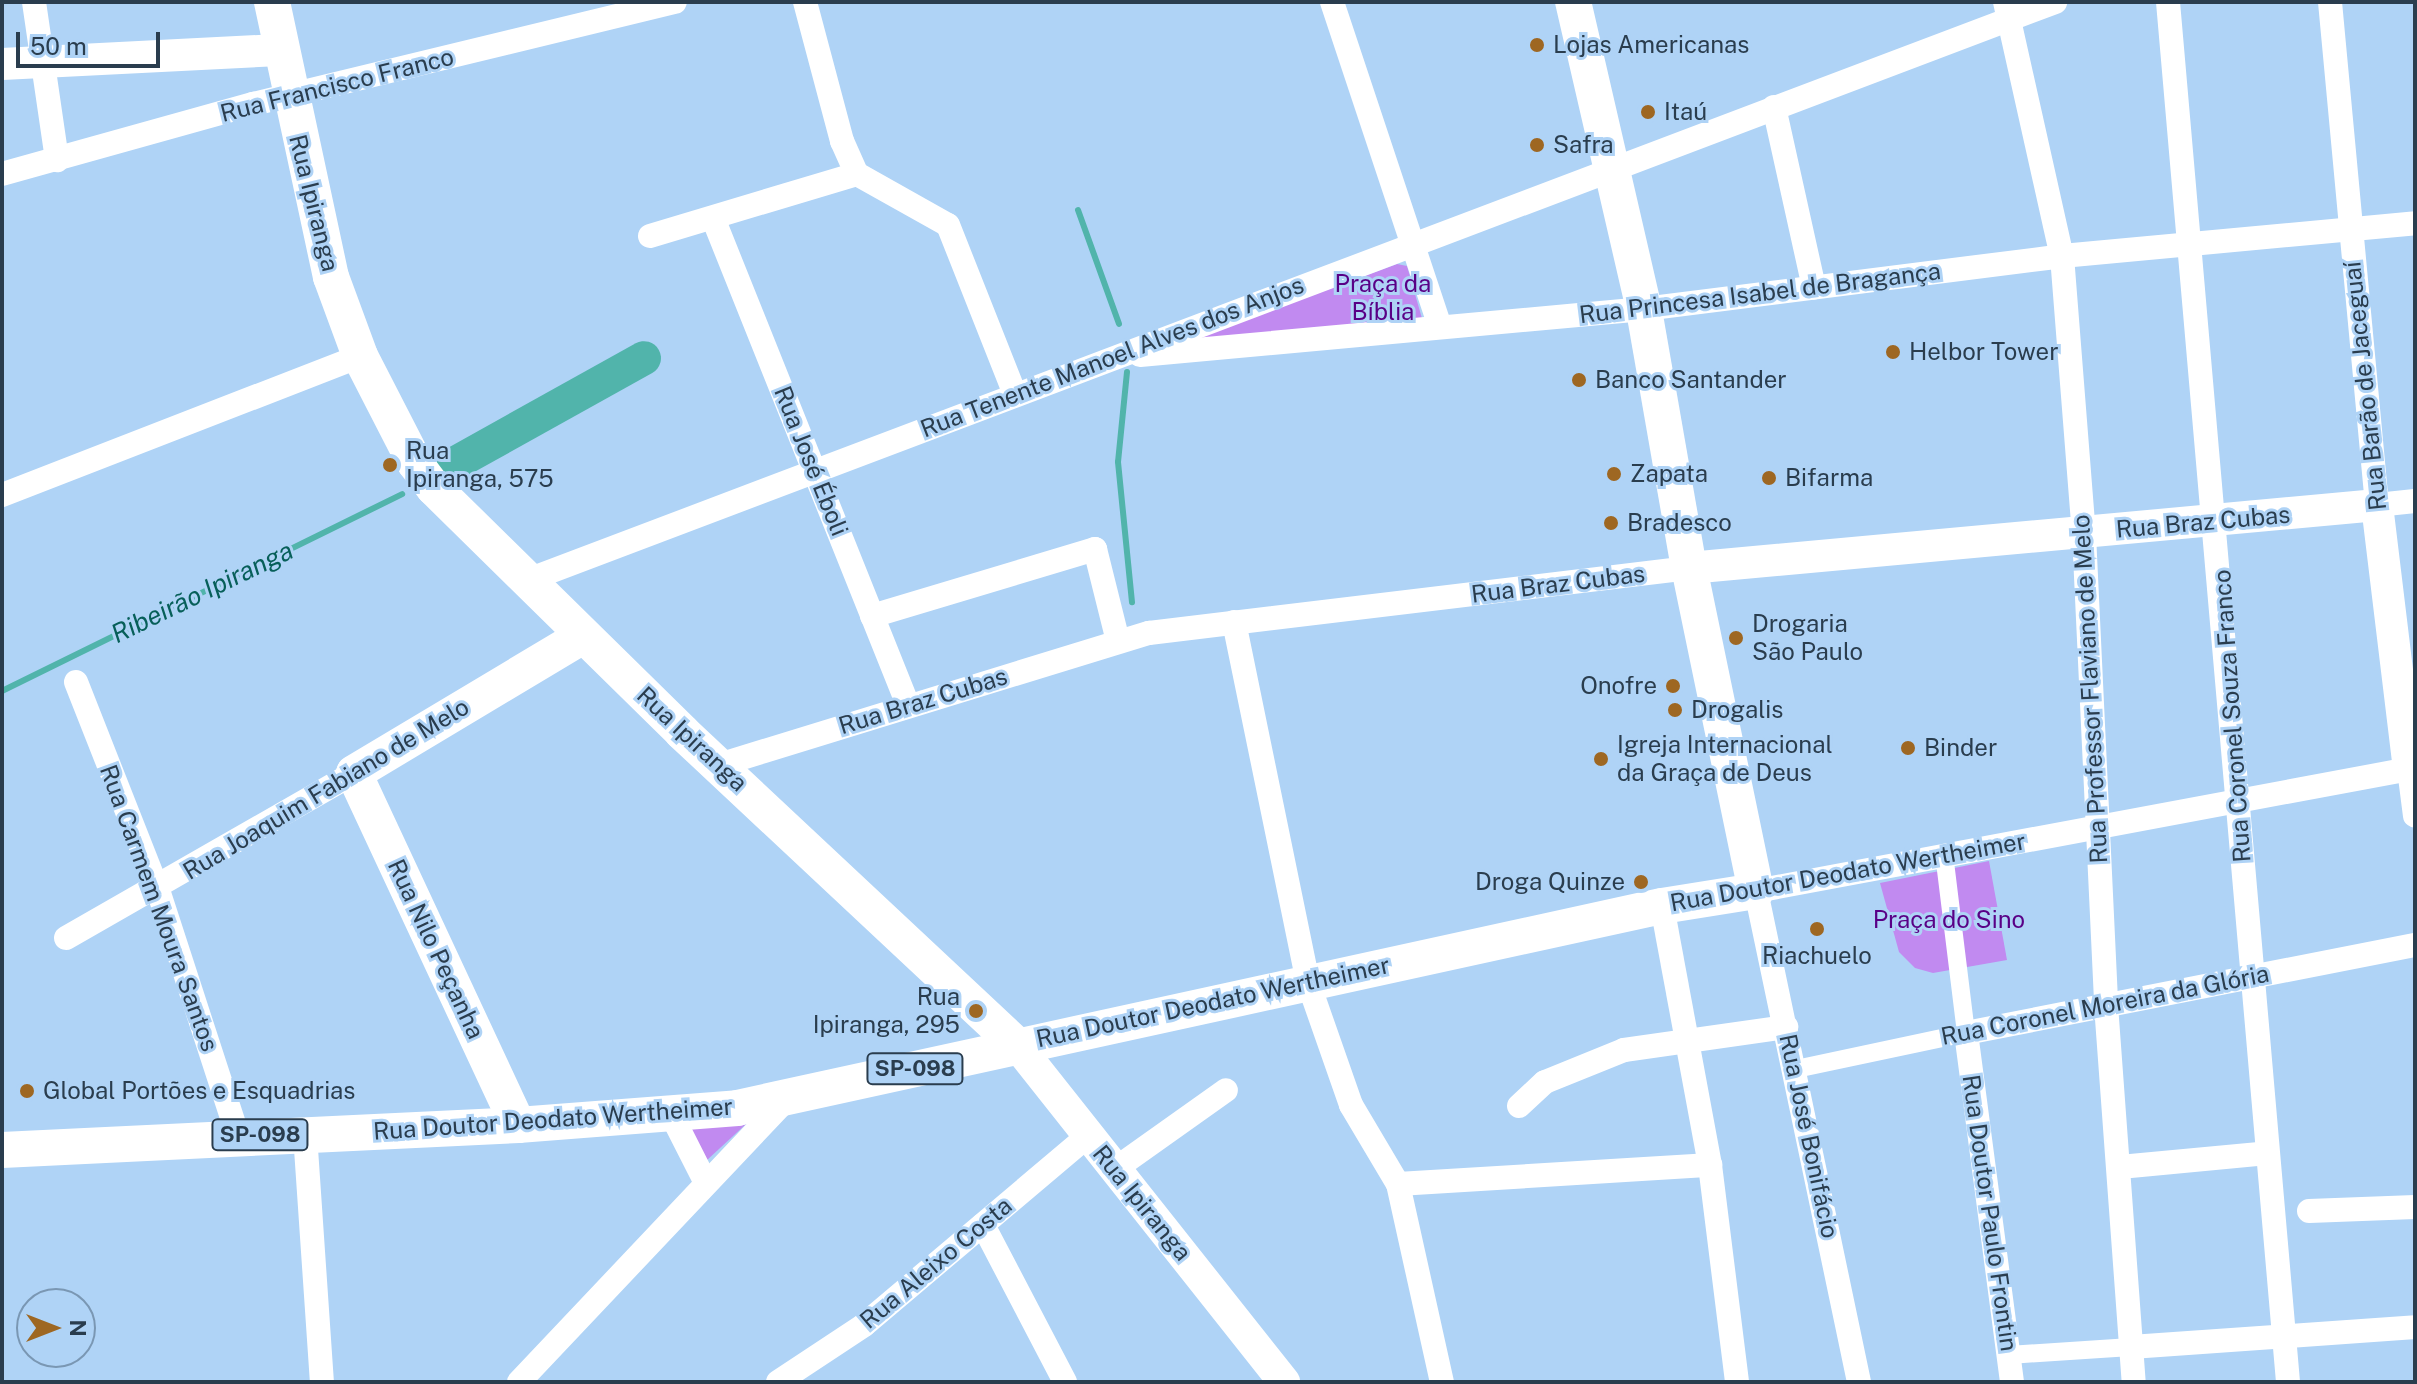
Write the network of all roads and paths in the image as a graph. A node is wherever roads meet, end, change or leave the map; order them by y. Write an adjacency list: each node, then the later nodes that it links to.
1 (34, 2): 12 (street)
2 (272, 2): 11 (main road, Rua Ipiranga)
3 (675, 2): 14 (street, Rua Francisco Franco)
4 (805, 2): 19 (street)
5 (1332, 2): 24 (street)
6 (1573, 2): 17 (main road)
7 (2055, 2): 10 (street, Rua Tenente Manoel Alves dos Anjos)
8 (2168, 2): 25 (street, Rua Coronel Souza Franco)
9 (2330, 2): 22 (street, Rua Barão de Jaceguaí)
10 (2007, 10): 15 (street, Rua Tenente Manoel Alves dos Anjos); 26 (street, Rua Professor Flaviano de Melo)
11 (279, 50): 12 (main road); 14 (main road, Rua Ipiranga)
12 (42, 61): 13 (main road); 16 (street)
13 (2, 64)
14 (288, 96): 16 (street, Rua Francisco Franco); 30 (main road, Rua Ipiranga)
15 (1774, 107): 17 (street, Rua Tenente Manoel Alves dos Anjos); 27 (street)
16 (57, 160): 18 (street, Rua Francisco Franco)
17 (1611, 169): 24 (street, Rua Tenente Manoel Alves dos Anjos); 28 (main road)
18 (2, 174)
19 (857, 174): 20 (street); 32 (street)
20 (713, 218): 23 (street); 33 (street, Rua José Éboli)
21 (2415, 223): 22 (street, Rua Princesa Isabel de Bragança)
22 (2350, 231): 25 (street, Rua Princesa Isabel de Bragança); 36 (street, Rua Barão de Jaceguaí)
23 (650, 236)
24 (1412, 242): 29 (street); 31 (street, Rua Tenente Manoel Alves dos Anjos)
25 (2188, 245): 26 (street, Rua Princesa Isabel de Bragança); 37 (street, Rua Coronel Souza Franco)
26 (2062, 256): 27 (street, Rua Princesa Isabel de Bragança); 38 (street, Rua Professor Flaviano de Melo)
27 (1814, 288): 28 (street, Rua Princesa Isabel de Bragança)
28 (1644, 309): 29 (street, Rua Princesa Isabel de Bragança); 39 (main road)
29 (1440, 327): 31 (street, Rua Princesa Isabel de Bragança)
30 (360, 356): 34 (street); 40 (main road, Rua Ipiranga)
31 (1104, 360): 32 (street, Rua Tenente Manoel Alves dos Anjos)
32 (1015, 394): 33 (street, Rua Tenente Manoel Alves dos Anjos)
33 (815, 470): 40 (street, Rua Tenente Manoel Alves dos Anjos); 41 (street, Rua José Éboli)
34 (2, 495)
35 (2415, 501): 36 (street, Rua Braz Cubas)
36 (2377, 505): 37 (main road, Rua Braz Cubas); 48 (main road, Rua Barão de Jaceguaí)
37 (2217, 522): 38 (main road, Rua Braz Cubas); 50 (street, Rua Coronel Souza Franco)
38 (2084, 534): 39 (main road, Rua Braz Cubas); 52 (street, Rua Professor Flaviano de Melo)
39 (1689, 568): 42 (street, Rua Braz Cubas); 55 (main road)
40 (528, 580): 43 (main road, Rua Ipiranga)
41 (872, 616): 44 (street); 46 (street, Rua José Éboli)
42 (1234, 622): 44 (street, Rua Braz Cubas); 60 (street)
43 (583, 636): 47 (main road, Rua Ipiranga); 49 (main road, Rua Joaquim Fabiano de Melo)
44 (1118, 641): 46 (street, Rua Braz Cubas)
45 (76, 682): 54 (street, Rua Carmem Moura Santos)
46 (908, 705): 47 (street, Rua Braz Cubas)
47 (719, 765): 65 (main road, Rua Ipiranga)
48 (2412, 768): 50 (street, Rua Doutor Deodato Wertheimer / SP-098); 51 (street)
49 (354, 773): 54 (street, Rua Joaquim Fabiano de Melo); 71 (main road, Rua Nilo Peçanha)
50 (2237, 800): 52 (street, Rua Doutor Deodato Wertheimer / SP-098); 59 (street, Rua Coronel Souza Franco)
51 (2415, 816)
52 (2096, 826): 53 (street, Rua Doutor Deodato Wertheimer / SP-098); 61 (street, Rua Professor Flaviano de Melo)
53 (1944, 854): 55 (street, Rua Doutor Deodato Wertheimer / SP-098); 63 (street, Rua Doutor Paulo Frontin)
54 (158, 890): 57 (street, Rua Joaquim Fabiano de Melo); 73 (street, Rua Carmem Moura Santos)
55 (1756, 891): 56 (main road, Rua Doutor Deodato Wertheimer / SP-098); 62 (street, Rua José Bonifácio)
56 (1662, 906): 60 (main road, Rua Doutor Deodato Wertheimer / SP-098); 64 (street)
57 (66, 938)
58 (2415, 945): 59 (street, Rua Coronel Moreira da Glória)
59 (2254, 976): 61 (street, Rua Coronel Moreira da Glória); 76 (street, Rua Coronel Souza Franco)
60 (1308, 982): 65 (main road, Rua Doutor Deodato Wertheimer / SP-098); 81 (street)
61 (2106, 1005): 63 (street, Rua Coronel Moreira da Glória); 78 (street, Rua Professor Flaviano de Melo)
62 (1786, 1027): 64 (street); 66 (street, Rua José Bonifácio)
63 (1966, 1033): 66 (street, Rua Coronel Moreira da Glória); 88 (street, Rua Doutor Paulo Frontin)
64 (1689, 1037): 69 (street); 77 (street)
65 (1017, 1045): 68 (main road, Rua Doutor Deodato Wertheimer / SP-098); 74 (main road, Rua Ipiranga)
66 (1796, 1069): 96 (street, Rua José Bonifácio)
67 (1226, 1090): 79 (street)
68 (787, 1099): 70 (main road, Rua Doutor Deodato Wertheimer / SP-098); 80 (street)
69 (1519, 1106)
70 (672, 1116): 71 (main road, Rua Doutor Deodato Wertheimer / SP-098); 80 (street)
71 (518, 1125): 72 (main road, Rua Doutor Deodato Wertheimer / SP-098)
72 (305, 1134): 73 (main road, Rua Doutor Deodato Wertheimer / SP-098); 89 (street)
73 (238, 1136): 75 (main road, Rua Doutor Deodato Wertheimer / SP-098)
74 (1088, 1136): 79 (main road, Rua Ipiranga); 84 (street, Rua Aleixo Costa)
75 (2, 1150)
76 (2267, 1153): 78 (street); 86 (street, Rua Coronel Souza Franco)
77 (1710, 1165): 81 (street); 95 (street)
78 (2120, 1167): 87 (street, Rua Professor Flaviano de Melo)
79 (1115, 1169): 93 (main road, Rua Ipiranga)
80 (705, 1181): 90 (street)
81 (1398, 1184): 94 (street)
82 (2415, 1207): 83 (street)
83 (2309, 1211)
84 (983, 1225): 91 (street, Rua Aleixo Costa); 92 (street)
85 (2415, 1327): 86 (street)
86 (2284, 1334): 87 (street); 99 (street, Rua Coronel Souza Franco)
87 (2131, 1347): 88 (street); 98 (street, Rua Professor Flaviano de Melo)
88 (2009, 1355): 97 (street, Rua Doutor Paulo Frontin)
89 (322, 1382)
90 (519, 1382)
91 (778, 1382)
92 (1065, 1382)
93 (1284, 1382)
94 (1442, 1382)
95 (1737, 1382)
96 (1859, 1382)
97 (2012, 1382)
98 (2134, 1382)
99 (2288, 1382)

